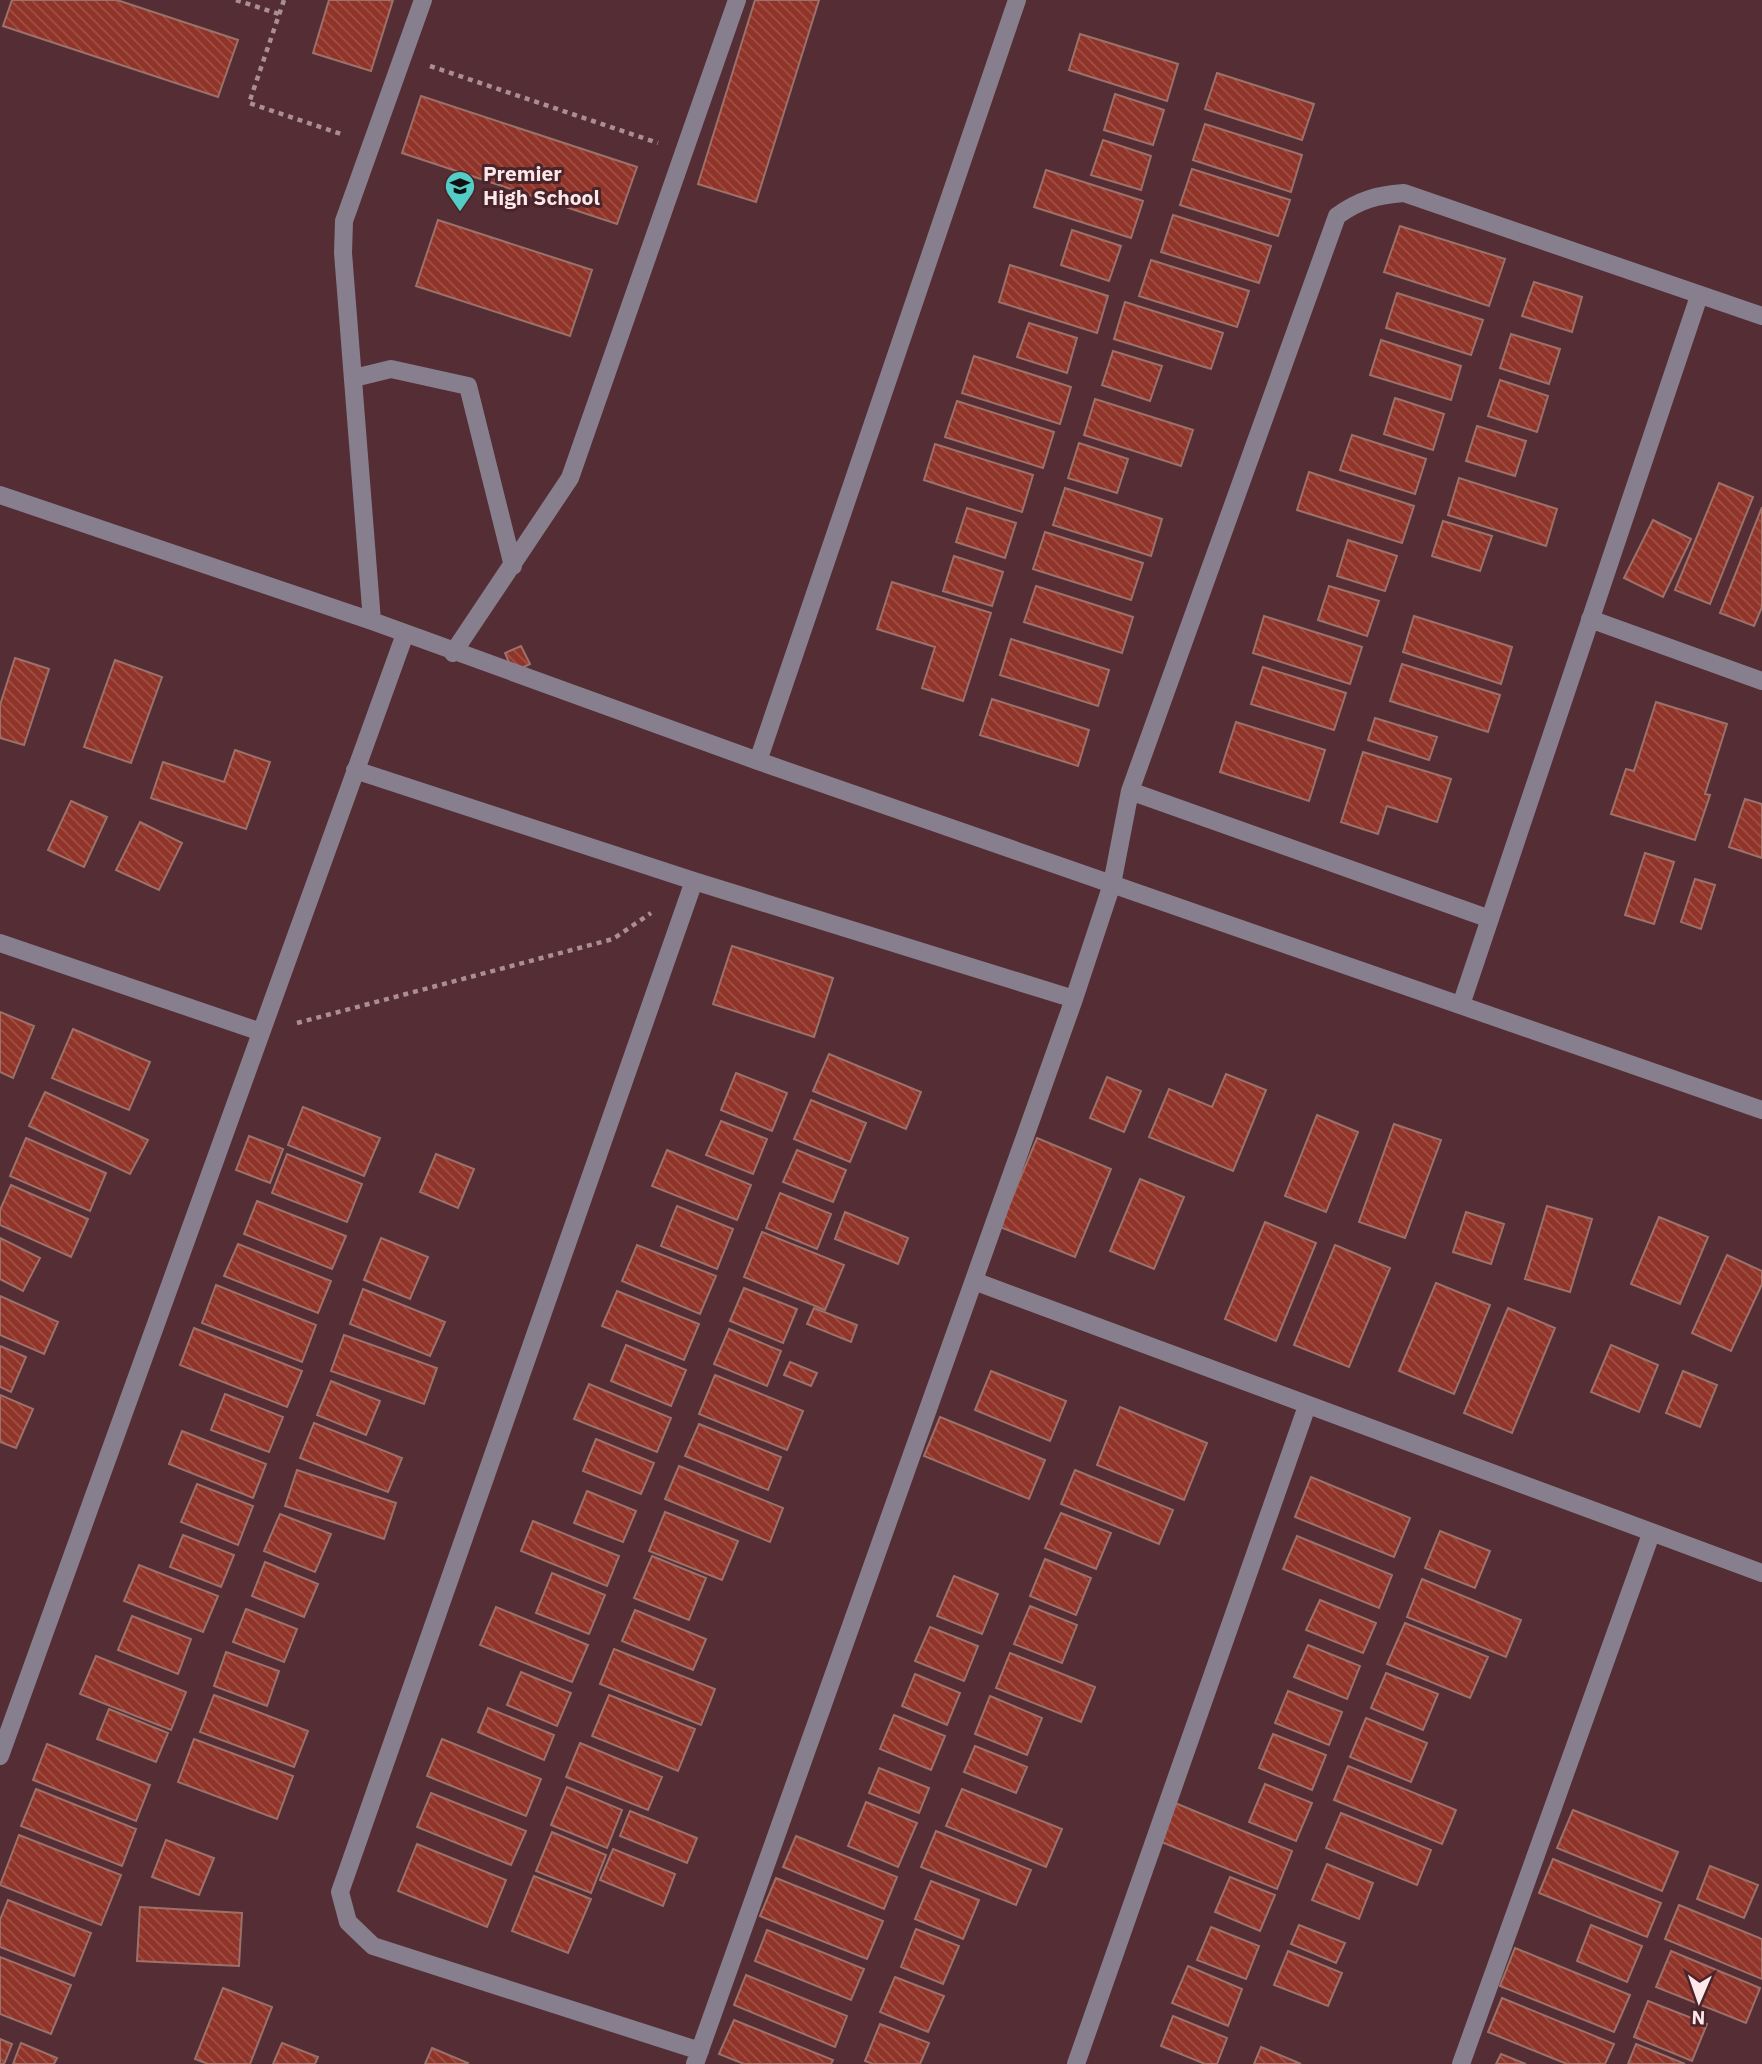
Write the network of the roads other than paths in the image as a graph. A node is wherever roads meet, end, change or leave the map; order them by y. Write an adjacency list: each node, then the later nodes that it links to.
1 (423, 0): 6 (street)
2 (737, 0): 8 (street)
3 (1017, 0): 14 (street)
4 (1699, 296): 5 (street); 9 (street); 16 (street)
5 (1762, 316)
6 (354, 377): 8 (street); 10 (street)
7 (0, 495): 10 (street)
8 (513, 566): 12 (street)
9 (1590, 619): 13 (street); 19 (street)
10 (372, 621): 11 (street)
11 (405, 634): 12 (street); 15 (street)
12 (453, 653): 14 (street)
13 (1762, 681)
14 (758, 761): 18 (street)
15 (355, 770): 17 (street); 23 (street)
16 (1130, 791): 18 (street); 19 (street)
17 (694, 881): 21 (street); 30 (street)
18 (1112, 884): 21 (street); 22 (street)
19 (1490, 919): 22 (street)
20 (0, 943): 23 (street)
21 (1074, 999): 25 (street)
22 (1461, 1005): 24 (street)
23 (261, 1032): 29 (street)
24 (1762, 1110)
25 (974, 1281): 26 (street); 30 (street)
26 (1307, 1406): 27 (street); 31 (street)
27 (1651, 1534): 28 (street); 32 (street)
28 (1762, 1573)
29 (0, 1756)
30 (697, 2057)
31 (1076, 2064)
32 (1461, 2064)

